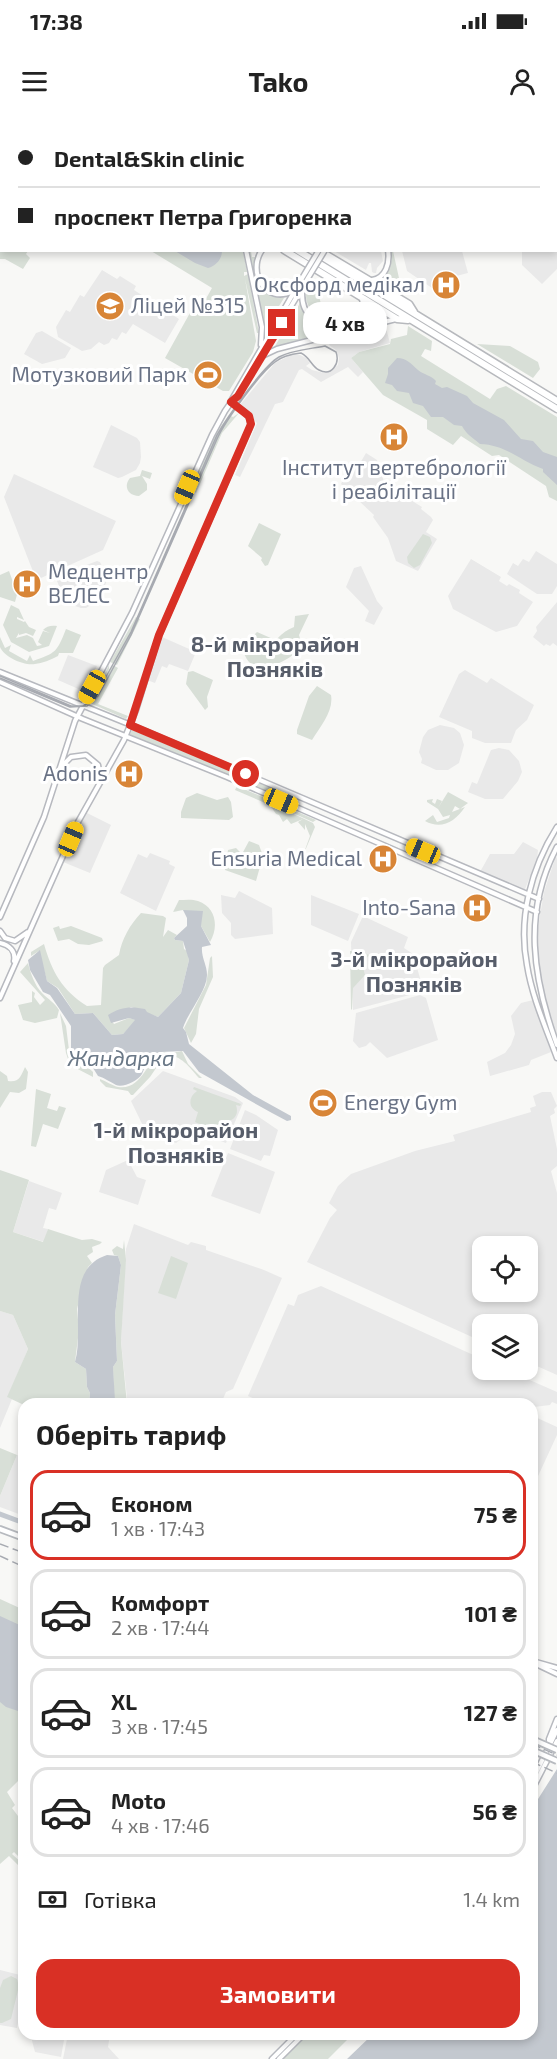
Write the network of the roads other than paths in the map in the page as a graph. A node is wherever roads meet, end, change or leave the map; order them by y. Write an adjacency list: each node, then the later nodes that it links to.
1 (246, 252): 17 (main road)
2 (261, 252): 12 (main road)
3 (287, 252): 13 (highway)
4 (300, 252): 16 (highway)
5 (314, 252): 14 (highway)
6 (319, 252): 11 (main road, bridge)
7 (323, 252): 10 (highway)
8 (324, 252): 11 (main road, bridge)
9 (388, 252): 10 (main road)
10 (369, 280): 14 (highway)
11 (303, 282): 12 (main road)
12 (299, 289): 13 (main road); 17 (main road); 18 (main road)
13 (361, 298): 15 (highway)
14 (421, 318): 19 (highway)
15 (397, 319): 16 (highway); 18 (main road)
16 (412, 320): 21 (highway)
17 (259, 352): 20 (main road)
18 (262, 357): 20 (main road)
19 (557, 401)
20 (231, 402): 24 (main road); 26 (main road)
21 (557, 409)
22 (0, 672): 24 (main road)
23 (0, 682): 25 (main road)
24 (82, 706): 25 (main road); 26 (main road)
25 (78, 716): 27 (main road); 28 (main road)
26 (130, 725): 27 (main road); 30 (main road)
27 (126, 737): 29 (main road); 31 (main road)
28 (59, 770): 29 (main road); 38 (main road)
29 (97, 788): 39 (main road)
30 (300, 797): 31 (main road); 34 (main road)
31 (295, 807): 36 (main road)
32 (557, 827): 34 (main road)
33 (557, 847): 35 (main road)
34 (529, 895): 35 (main road); 36 (main road)
35 (539, 899): 37 (main road)
36 (526, 908): 37 (main road); 45 (main road)
37 (537, 912): 44 (main road)
38 (0, 917)
39 (30, 930): 40 (main road); 42 (main road)
40 (0, 931)
41 (0, 943): 42 (main road)
42 (12, 970): 43 (main road)
43 (0, 998)
44 (557, 1045)
45 (557, 1058)
46 (0, 1529): 47 (main road)
47 (18, 1536)
48 (538, 1663): 50 (main road)
49 (538, 1664): 51 (main road)
50 (557, 1668)
51 (557, 1674)
52 (557, 1719): 56 (main road)
53 (557, 1730): 56 (main road)
54 (557, 1741): 61 (main road)
55 (538, 1742): 57 (main road, bridge)
56 (549, 1746): 60 (main road)
57 (557, 1750)
58 (538, 1753): 59 (main road, bridge)
59 (557, 1761)
60 (538, 1768)
61 (538, 1778)
62 (291, 2040): 64 (main road)
63 (297, 2040): 65 (main road)
64 (272, 2059)
65 (279, 2059)

